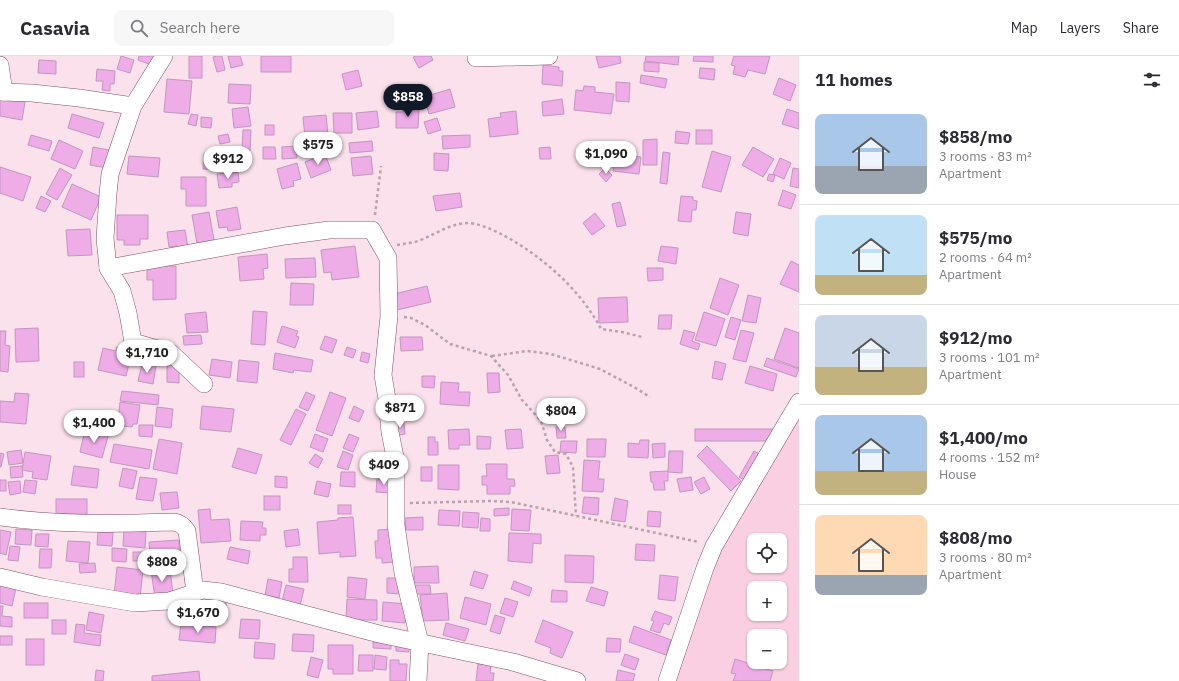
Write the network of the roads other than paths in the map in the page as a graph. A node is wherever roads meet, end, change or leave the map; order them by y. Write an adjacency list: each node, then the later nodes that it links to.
1 (164, 56): 6 (street)
2 (549, 56): 3 (street)
3 (476, 58)
4 (0, 64): 5 (street)
5 (2, 92): 6 (street)
6 (133, 106): 7 (street)
7 (108, 268): 8 (street); 13 (street)
8 (204, 384)
9 (799, 402): 16 (street)
10 (0, 517): 12 (street)
11 (0, 577): 12 (street)
12 (194, 592): 13 (street)
13 (420, 643): 14 (street); 15 (street)
14 (418, 681)
15 (577, 681)
16 (667, 681)

